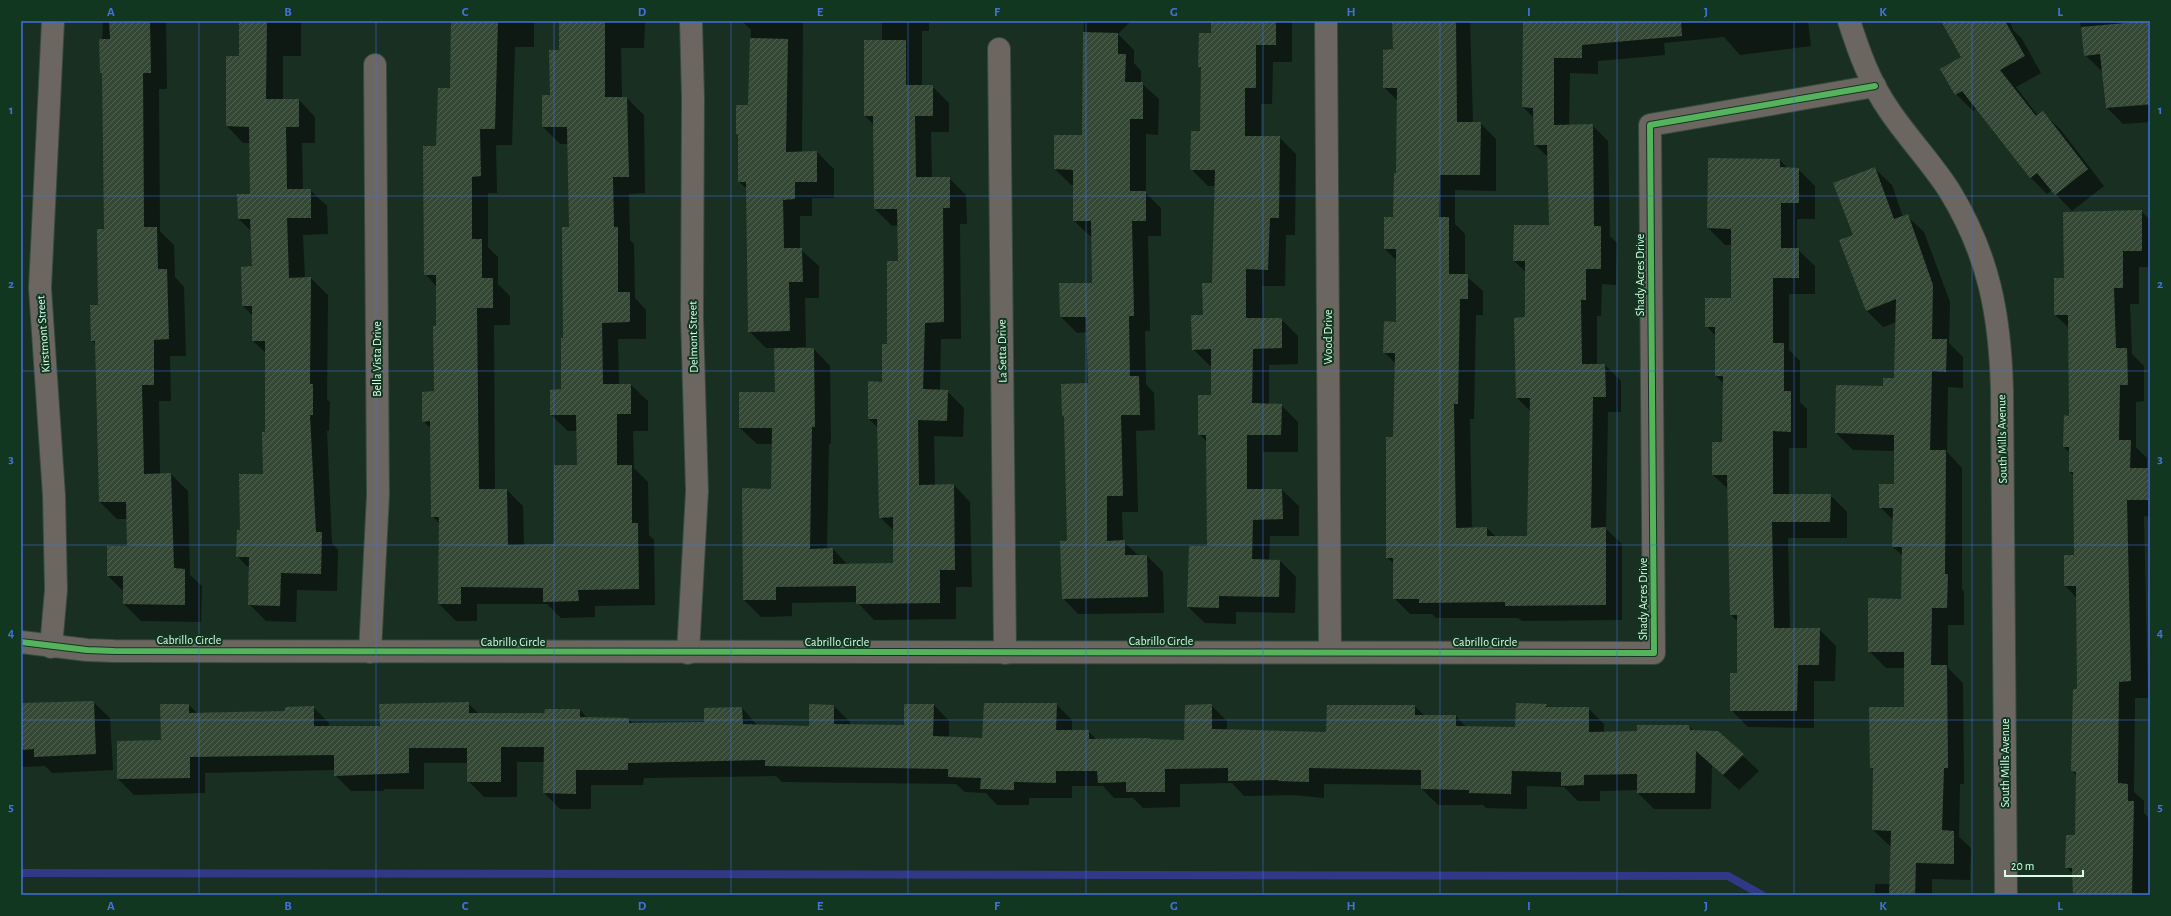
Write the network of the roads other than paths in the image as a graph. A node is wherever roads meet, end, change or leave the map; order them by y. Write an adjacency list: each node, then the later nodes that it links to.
1 (53, 21): 9 (street, Kirstmont Street)
2 (691, 21): 12 (street, Delmont Street)
3 (1326, 21): 11 (street, Wood Drive)
4 (1849, 21): 7 (street, South Mills Avenue)
5 (999, 49): 13 (street, La Setta Drive)
6 (375, 65): 10 (street, Bella Vista Drive)
7 (1874, 86): 14 (street, Shady Acres Drive); 15 (street, South Mills Avenue)
8 (21, 642): 9 (street, Cabrillo Circle)
9 (51, 646): 10 (street, Cabrillo Circle)
10 (370, 652): 12 (street, Cabrillo Circle)
11 (1330, 652): 13 (street, Cabrillo Circle); 14 (street, Cabrillo Circle)
12 (688, 653): 13 (street, Cabrillo Circle)
13 (1005, 653)
14 (1654, 653)
15 (2006, 895)

